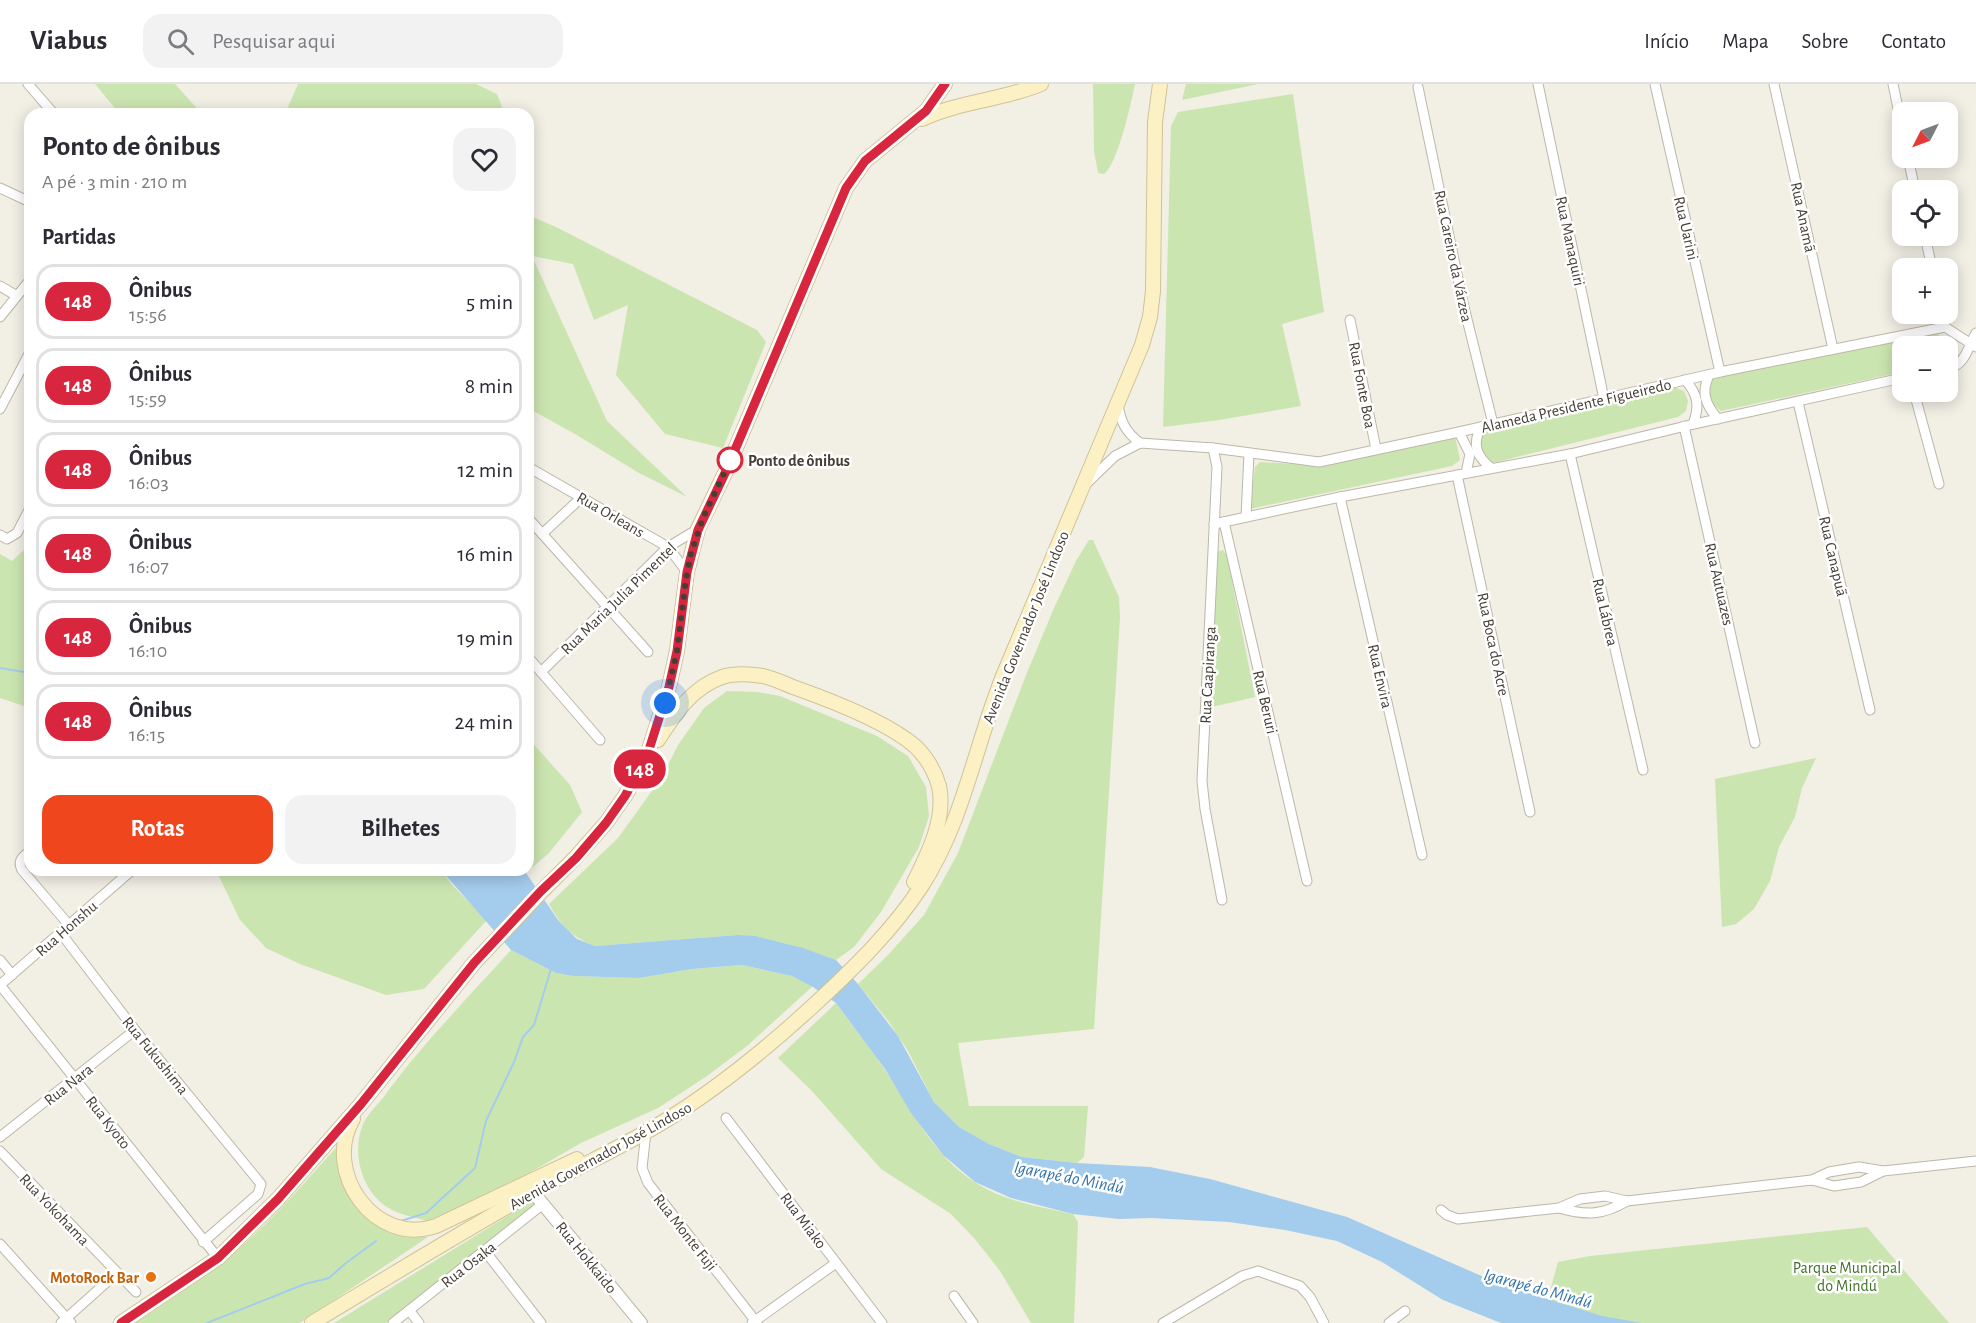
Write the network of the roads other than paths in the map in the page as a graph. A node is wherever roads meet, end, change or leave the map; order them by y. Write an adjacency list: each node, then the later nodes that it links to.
1 (28, 84): 12 (street)
2 (945, 84): 14 (main road)
3 (1160, 84): 13 (main road, Avenida Governador José Lindoso)
4 (1167, 84): 13 (street)
5 (1538, 84): 33 (street, Rua Manaquiri)
6 (1655, 84): 29 (street, Rua Uarini)
7 (1774, 84): 26 (street, Rua Anamã)
8 (1893, 84): 11 (street)
9 (1036, 86): 14 (main road)
10 (1418, 87): 39 (street, Rua Careiro da Várzea)
11 (1897, 102)
12 (49, 108)
13 (1155, 122): 36 (main road, Avenida Governador José Lindoso)
14 (912, 124): 60 (main road)
15 (0, 188): 16 (street)
16 (24, 199)
17 (0, 286): 19 (street)
18 (24, 287): 19 (street)
19 (17, 296): 20 (street)
20 (0, 317)
21 (1350, 320): 45 (street, Rua Fonte Boa)
22 (1944, 324): 23 (street)
23 (1945, 327): 25 (street); 26 (street, Alameda Presidente Figueiredo)
24 (1976, 333): 25 (street)
25 (1974, 344): 28 (street)
26 (1833, 349): 29 (street, Alameda Presidente Figueiredo)
27 (24, 363): 37 (street)
28 (1958, 364)
29 (1720, 372): 30 (street, Alameda Presidente Figueiredo)
30 (1709, 375): 31 (street, Alameda Presidente Figueiredo); 38 (street)
31 (1685, 380): 33 (street, Alameda Presidente Figueiredo); 40 (street, Rua Autuazes)
32 (1892, 380): 34 (street)
33 (1604, 399): 39 (street, Alameda Presidente Figueiredo)
34 (1798, 402): 38 (street); 69 (street, Rua Canapuã)
35 (1917, 402): 52 (street)
36 (1118, 405): 43 (street); 53 (main road, Avenida Governador José Lindoso)
37 (0, 409)
38 (1718, 418): 40 (street)
39 (1493, 424): 41 (street, Alameda Presidente Figueiredo)
40 (1689, 425): 47 (street); 71 (street, Rua Autuazes)
41 (1481, 427): 42 (street, Alameda Presidente Figueiredo); 49 (street)
42 (1459, 432): 45 (street, Alameda Presidente Figueiredo); 51 (street, Rua Boca do Acre)
43 (1140, 443): 44 (street, Alameda Presidente Figueiredo); 53 (street)
44 (1213, 448): 46 (street, Alameda Presidente Figueiredo); 48 (street, Rua Caapiranga)
45 (1376, 449): 46 (street, Alameda Presidente Figueiredo)
46 (1247, 454): 48 (street); 56 (street)
47 (1570, 454): 49 (street); 73 (street, Rua Lábrea)
48 (1216, 467): 58 (street, Rua Caapiranga)
49 (1491, 468): 51 (street)
50 (534, 470): 54 (street, Rua Orleans)
51 (1462, 474): 55 (street); 74 (street, Rua Boca do Acre)
52 (1939, 484)
53 (1082, 488): 83 (main road, Avenida Governador José Lindoso)
54 (582, 497): 61 (street); 63 (street, Rua Orleans)
55 (1340, 497): 56 (street); 75 (street, Rua Envira)
56 (1246, 516): 58 (street)
57 (24, 520): 62 (street)
58 (1219, 523): 80 (street, Rua Beruri); 81 (street, Rua Caapiranga)
59 (534, 525): 61 (street)
60 (698, 530): 63 (street, Rua Maria Julia Pimentel); 64 (main road)
61 (542, 534): 65 (street)
62 (0, 535)
63 (668, 547): 64 (street, Rua Orleans); 65 (street, Rua Maria Julia Pimentel)
64 (687, 572): 72 (main road)
65 (607, 606): 66 (street); 68 (street, Rua Maria Julia Pimentel)
66 (648, 652)
67 (534, 664): 68 (street)
68 (541, 672): 70 (street)
69 (1870, 710)
70 (600, 740)
71 (1755, 743)
72 (646, 759): 83 (main road); 90 (main road)
73 (1643, 770)
74 (1530, 812)
75 (1422, 855)
76 (24, 856): 77 (street)
77 (24, 872)
78 (27, 876): 82 (street)
79 (125, 876): 82 (street, Rua Honshu)
80 (1307, 881)
81 (1222, 900)
82 (69, 925): 84 (street, Rua Honshu)
83 (890, 928): 92 (main road, Avenida Governador José Lindoso)
84 (60, 932): 86 (street, Rua Honshu); 88 (street, Rua Fukushima)
85 (0, 960): 86 (street)
86 (12, 975): 87 (street, Rua Honshu)
87 (0, 985): 89 (street, Rua Kyoto)
88 (135, 1030): 89 (street, Rua Nara); 104 (street, Rua Fukushima)
89 (76, 1078): 93 (street, Rua Nara); 104 (street, Rua Kyoto)
90 (361, 1104): 95 (main road); 107 (main road)
91 (726, 1118): 108 (street, Rua Miako)
92 (646, 1132): 95 (main road, Avenida Governador José Lindoso); 115 (street, Rua Monte Fuji)
93 (0, 1137)
94 (0, 1151): 109 (street, Rua Yokohama)
95 (594, 1159): 99 (main road, Avenida Governador José Lindoso)
96 (1976, 1161): 97 (street)
97 (1882, 1171): 98 (street); 98 (street)
98 (1812, 1180): 100 (street)
99 (533, 1192): 101 (street, Rua Hokkaido); 117 (main road, Avenida Governador José Lindoso)
100 (1628, 1201): 102 (street); 102 (street)
101 (543, 1204): 106 (street, Rua Osaka); 121 (street, Rua Hokkaido)
102 (1559, 1208): 103 (street)
103 (1441, 1210)
104 (203, 1242): 107 (street, Rua Kyoto)
105 (0, 1244): 114 (street)
106 (485, 1251): 112 (street, Rua Osaka); 120 (street)
107 (218, 1258): 116 (main road)
108 (836, 1263): 115 (street); 122 (street, Rua Miako)
109 (117, 1273): 110 (street, Rua Yokohama); 114 (street)
110 (136, 1292)
111 (954, 1296): 123 (street)
112 (409, 1310): 118 (street, Rua Osaka); 119 (street)
113 (1406, 1311): 126 (street)
114 (66, 1321)
115 (755, 1322)
116 (121, 1323)
117 (312, 1323)
118 (393, 1323)
119 (419, 1323)
120 (541, 1323)
121 (641, 1323)
122 (882, 1323)
123 (973, 1323)
124 (1163, 1323): 125 (street)
125 (1324, 1323)
126 (1389, 1323)

